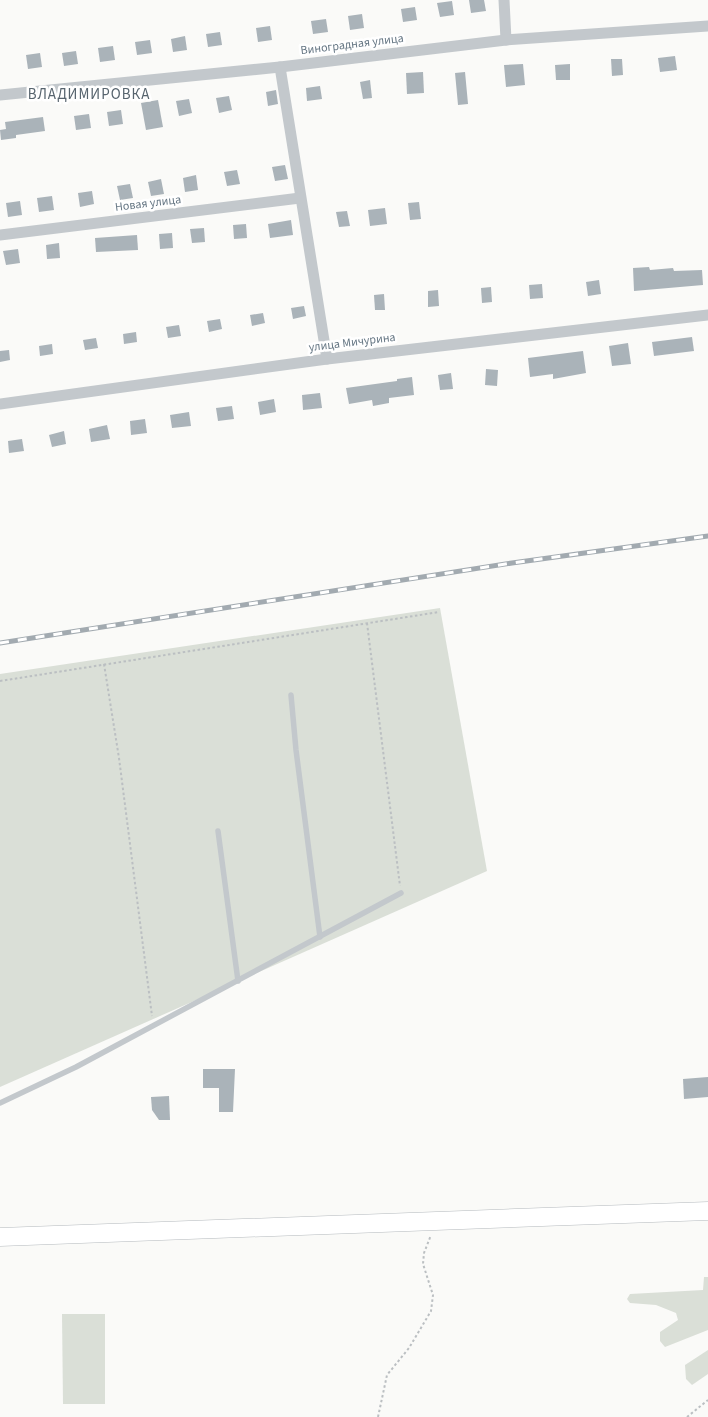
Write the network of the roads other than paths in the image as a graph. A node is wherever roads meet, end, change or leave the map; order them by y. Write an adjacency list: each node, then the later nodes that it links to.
1 (504, 0): 3 (street)
2 (708, 26): 3 (street, Виноградная улица)
3 (506, 40): 4 (street, Виноградная улица)
4 (280, 67): 5 (street, Виноградная улица); 6 (street)
5 (0, 95)
6 (300, 198): 7 (street, Новая улица); 9 (street)
7 (0, 235)
8 (708, 315): 9 (street, улица Мичурина)
9 (327, 359): 10 (street, улица Мичурина)
10 (0, 404)
11 (290, 696): 14 (lane)
12 (218, 831): 15 (lane)
13 (401, 893): 14 (lane)
14 (320, 937): 15 (lane)
15 (238, 980): 16 (lane)
16 (0, 1103)
17 (708, 1211): 18 (main road)
18 (0, 1237)

